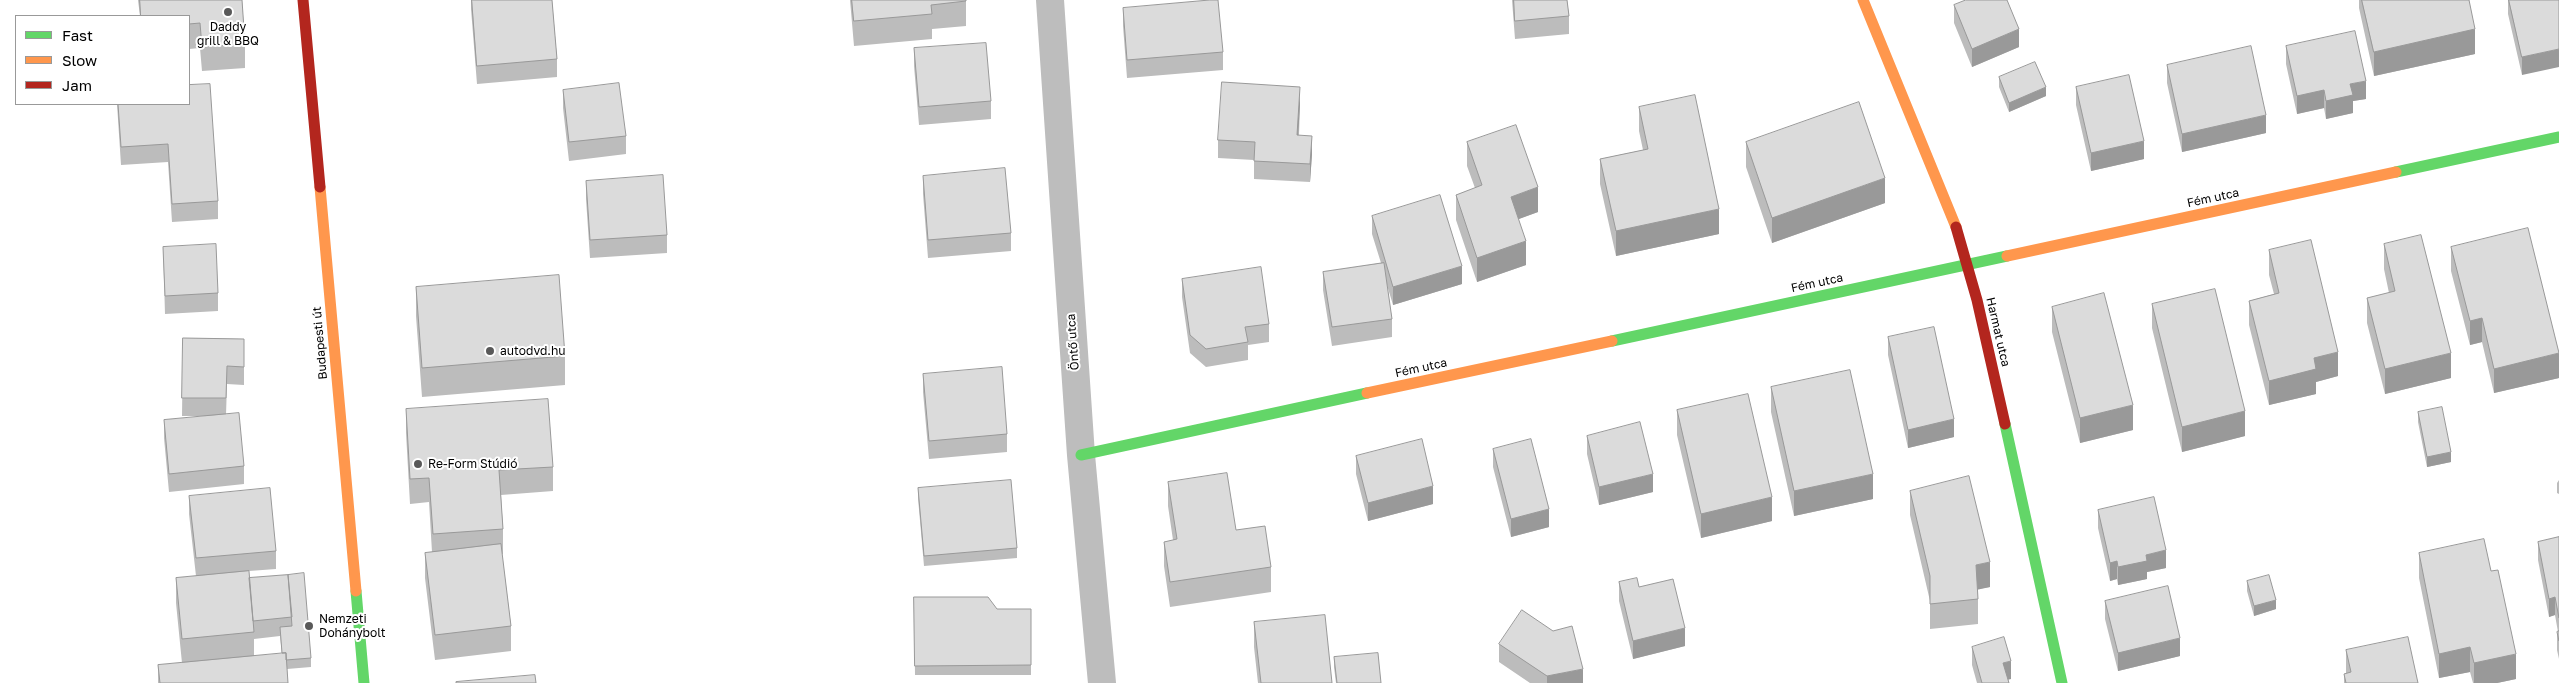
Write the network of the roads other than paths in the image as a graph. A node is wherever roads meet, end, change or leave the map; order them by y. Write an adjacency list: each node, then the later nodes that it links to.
1 (303, 0): 7 (street, Budapesti út)
2 (1050, 0): 6 (street, Öntő utca)
3 (1863, 0): 5 (street, Harmat utca)
4 (2559, 138): 5 (street, Fém utca)
5 (1968, 265): 6 (street, Fém utca); 9 (street, Harmat utca)
6 (1081, 454): 8 (street, Öntő utca)
7 (364, 683)
8 (1102, 683)
9 (2062, 683)

